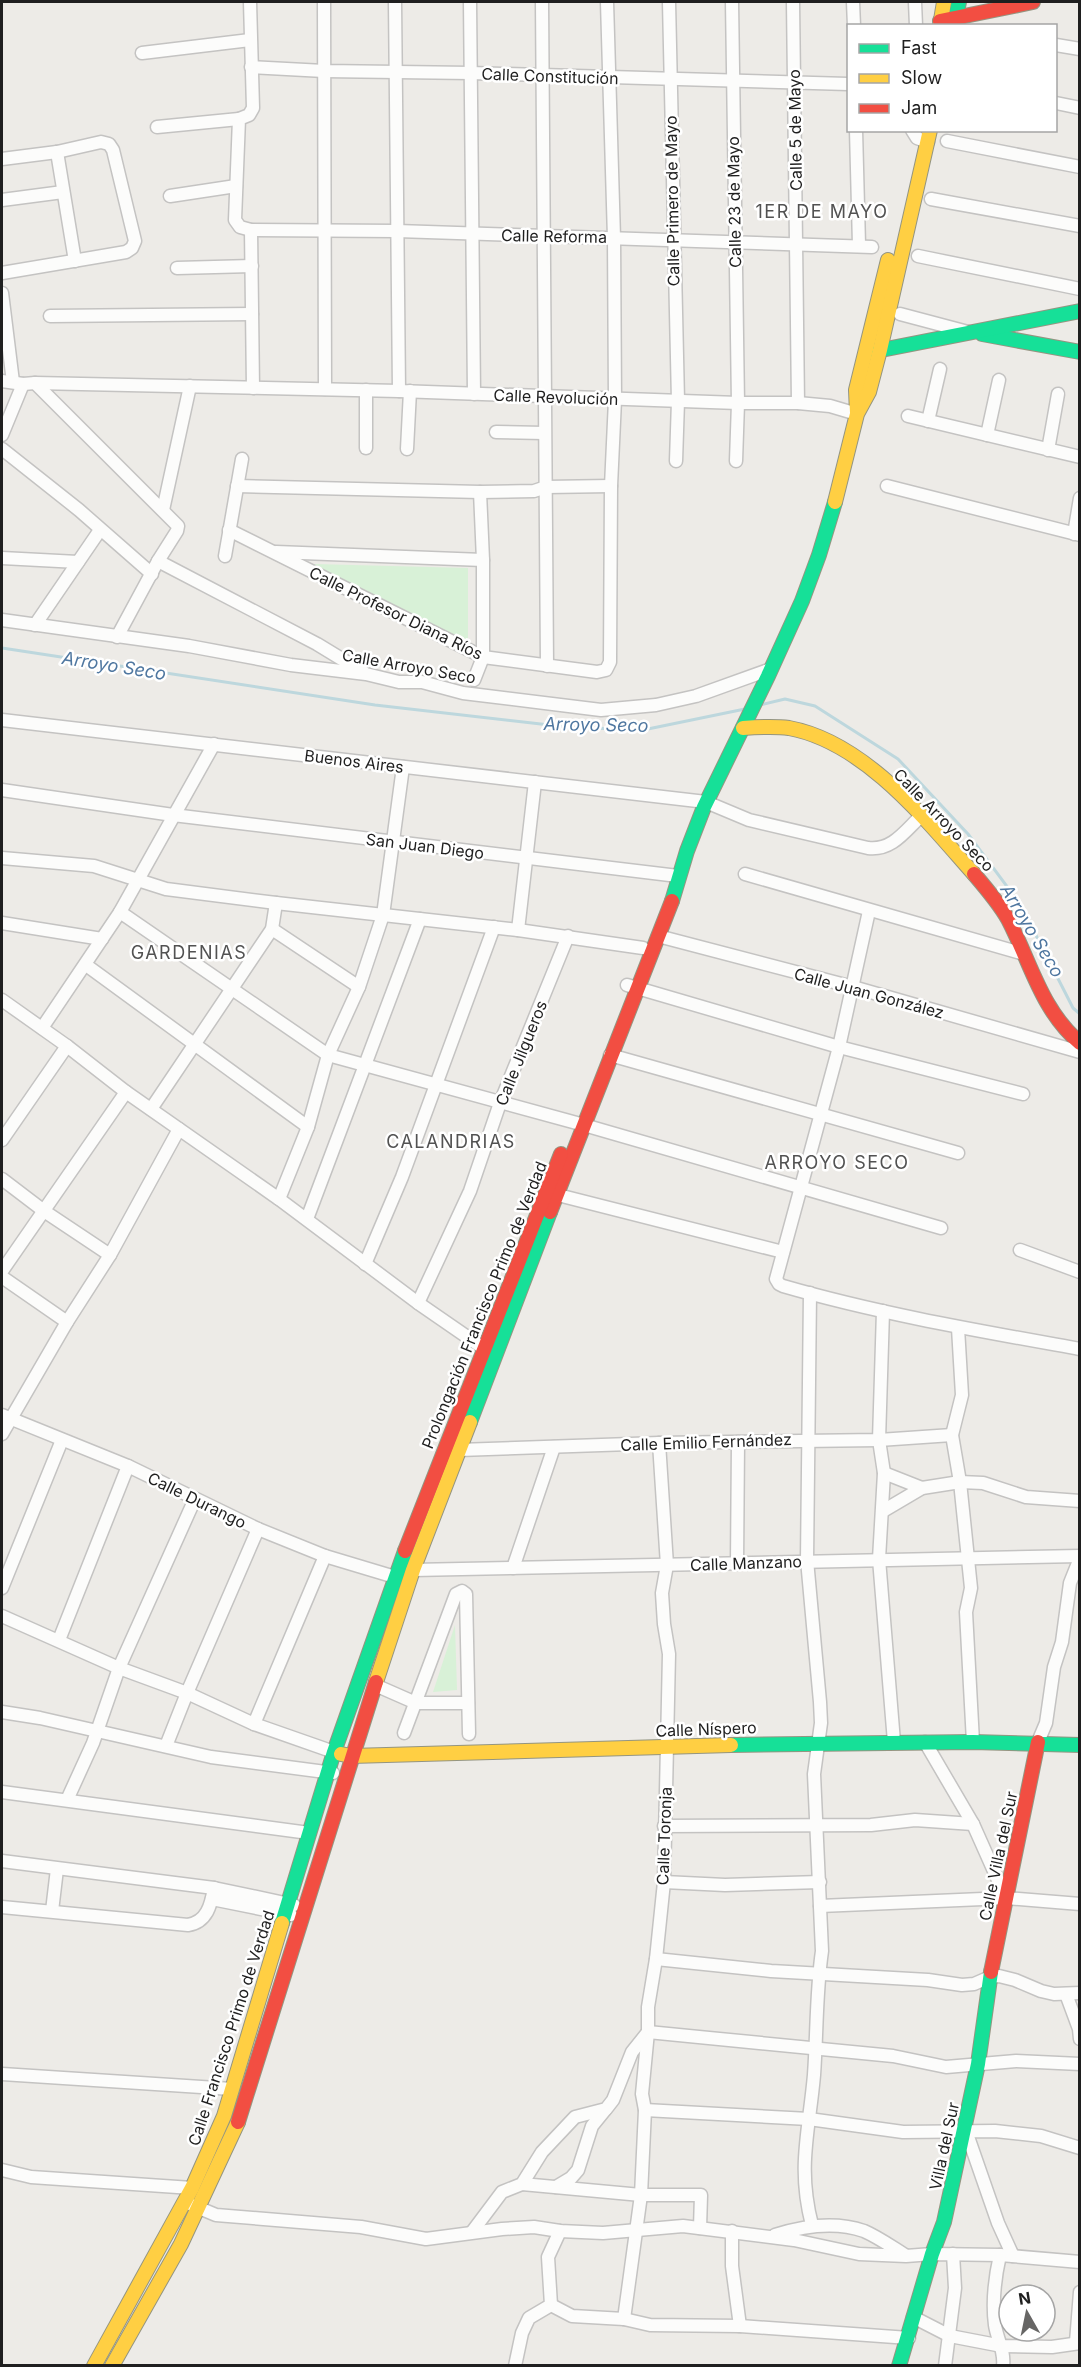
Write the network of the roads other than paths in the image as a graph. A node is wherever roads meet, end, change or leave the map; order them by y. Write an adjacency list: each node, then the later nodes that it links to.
1 (250, 2): 19 (street)
2 (324, 2): 24 (street)
3 (395, 2): 25 (street)
4 (470, 2): 26 (street)
5 (542, 2): 27 (street)
6 (607, 2): 28 (street)
7 (669, 2): 29 (street, Calle Primero de Mayo)
8 (732, 2): 30 (street, Calle 23 de Mayo)
9 (793, 2): 31 (street, Calle 5 de Mayo)
10 (853, 2): 17 (street)
11 (915, 2): 18 (street)
12 (944, 2): 16 (main road)
13 (959, 2): 15 (main road)
14 (1033, 2): 15 (main road)
15 (955, 22): 16 (main road)
16 (940, 23)
17 (854, 24)
18 (916, 24)
19 (250, 40): 22 (street); 23 (street)
20 (1057, 45): 21 (street)
21 (1080, 49)
22 (142, 53)
23 (251, 67): 24 (street, Calle Constitución); 35 (street)
24 (324, 71): 25 (street, Calle Constitución); 49 (street)
25 (396, 72): 26 (street, Calle Constitución); 51 (street)
26 (471, 73): 27 (street, Calle Constitución); 52 (street)
27 (541, 76): 28 (street, Calle Constitución); 53 (street)
28 (608, 78): 29 (street, Calle Constitución); 54 (street)
29 (670, 80): 30 (street, Calle Constitución); 55 (street, Calle Primero de Mayo)
30 (732, 82): 31 (street, Calle Constitución); 56 (street, Calle 23 de Mayo)
31 (794, 84): 32 (street, Calle Constitución); 57 (street, Calle 5 de Mayo)
32 (847, 84)
33 (1057, 103): 34 (street)
34 (1080, 108)
35 (239, 119): 36 (street); 43 (street)
36 (157, 127)
37 (856, 132): 58 (street)
38 (921, 134): 72 (main road); 74 (main road)
39 (947, 141): 42 (street)
40 (57, 152): 41 (street); 44 (street); 61 (street)
41 (2, 159)
42 (1080, 167)
43 (236, 186): 45 (street); 50 (street, Calle Reforma)
44 (63, 192): 47 (street); 61 (street)
45 (170, 196)
46 (931, 199): 48 (street)
47 (2, 200)
48 (1080, 226)
49 (325, 229): 50 (street, Calle Reforma); 51 (street, Calle Reforma); 80 (street)
50 (251, 230): 62 (street)
51 (397, 231): 52 (street, Calle Reforma); 82 (street)
52 (472, 234): 53 (street, Calle Reforma); 83 (street)
53 (545, 237): 54 (street, Calle Reforma); 85 (street)
54 (614, 238): 55 (street, Calle Reforma); 86 (street)
55 (673, 240): 56 (street, Calle Reforma); 87 (street, Calle Primero de Mayo)
56 (734, 242): 57 (street, Calle Reforma); 88 (street, Calle 23 de Mayo)
57 (796, 244): 58 (street, Calle Reforma); 89 (street, Calle 5 de Mayo)
58 (859, 245): 59 (street, Calle Reforma)
59 (872, 247)
60 (918, 256): 65 (street)
61 (75, 261): 64 (street)
62 (252, 266): 63 (street); 68 (street)
63 (177, 268)
64 (2, 273)
65 (1080, 289)
66 (2, 293): 77 (street)
67 (1080, 311): 71 (main road)
68 (252, 314): 70 (street); 79 (street)
69 (900, 314): 71 (street)
70 (50, 316)
71 (972, 333): 72 (main road); 73 (main road)
72 (880, 350): 74 (main road); 90 (main road)
73 (1080, 352)
74 (866, 354): 90 (main road)
75 (940, 369): 92 (street)
76 (999, 380): 96 (street)
77 (18, 383): 78 (street, Calle Revolución); 95 (street); 111 (street)
78 (190, 386): 79 (street, Calle Revolución); 111 (street)
79 (253, 388): 80 (street, Calle Revolución)
80 (325, 389): 81 (street, Calle Revolución)
81 (366, 390): 82 (street, Calle Revolución); 97 (street)
82 (405, 391): 83 (street, Calle Revolución); 99 (street)
83 (474, 394): 85 (street, Calle Revolución)
84 (1058, 394): 100 (street)
85 (544, 398): 86 (street, Calle Revolución); 94 (street)
86 (615, 400): 87 (street, Calle Revolución); 106 (street)
87 (678, 401): 88 (street, Calle Revolución); 103 (street, Calle Primero de Mayo)
88 (738, 403): 89 (street, Calle Revolución); 104 (street, Calle 23 de Mayo)
89 (798, 403): 90 (street, Calle Revolución)
90 (857, 414): 127 (main road)
91 (908, 416): 92 (street)
92 (928, 421): 96 (street)
93 (496, 432): 94 (street)
94 (544, 433): 108 (street)
95 (2, 435)
96 (987, 435): 100 (street)
97 (366, 448)
98 (2, 449): 112 (street)
99 (407, 449)
100 (1048, 450): 101 (street)
101 (1080, 457)
102 (242, 459): 105 (street)
103 (676, 460)
104 (736, 462)
105 (237, 486): 109 (street); 113 (street)
106 (611, 486): 108 (street); 126 (street, Calle Profesor Diana Ríos)
107 (887, 486): 114 (street)
108 (546, 487): 109 (street); 126 (street)
109 (480, 492): 118 (street)
110 (1080, 498): 114 (street)
111 (162, 510): 119 (street)
112 (100, 530): 120 (street); 121 (street)
113 (230, 530): 115 (street, Calle Profesor Diana Ríos); 116 (street)
114 (1077, 535)
115 (272, 552): 118 (street); 125 (street, Calle Profesor Diana Ríos)
116 (225, 556)
117 (2, 558): 120 (street)
118 (483, 560): 125 (street)
119 (159, 561): 121 (street); 128 (street)
120 (78, 562): 123 (street)
121 (152, 574): 124 (street)
122 (2, 620): 123 (street, Calle Arroyo Seco)
123 (35, 625): 124 (street, Calle Arroyo Seco)
124 (117, 638): 128 (street, Calle Arroyo Seco)
125 (483, 657): 126 (street, Calle Profesor Diana Ríos); 129 (street)
126 (547, 666)
127 (771, 669): 128 (street, Calle Arroyo Seco); 131 (main road, Prolongación Francisco Primo de Verdad)
128 (366, 674)
129 (474, 680)
130 (2, 720): 132 (street, Buenos Aires)
131 (745, 724): 136 (main road, Prolongación Francisco Primo de Verdad); 138 (main road, Calle Arroyo Seco)
132 (214, 744): 133 (street, Buenos Aires); 137 (street)
133 (403, 767): 134 (street, Buenos Aires); 139 (street)
134 (535, 782): 136 (street, Buenos Aires); 141 (street)
135 (2, 790): 137 (street, San Juan Diego)
136 (706, 802): 138 (street, Buenos Aires); 143 (main road, Prolongación Francisco Primo de Verdad)
137 (173, 815): 139 (street, San Juan Diego); 144 (street)
138 (921, 816): 158 (main road, Calle Arroyo Seco)
139 (393, 842): 141 (street, San Juan Diego); 148 (street)
140 (2, 858): 144 (street)
141 (528, 858): 143 (street, San Juan Diego); 153 (street)
142 (745, 874): 146 (street)
143 (678, 876): 155 (main road, Prolongación Francisco Primo de Verdad); 157 (main road, Prolongación Francisco Primo de Verdad)
144 (137, 881): 145 (street); 147 (street)
145 (276, 903): 148 (street); 152 (street)
146 (869, 911): 158 (street); 162 (street)
147 (120, 912): 156 (street); 163 (street)
148 (383, 915): 149 (street); 160 (street)
149 (420, 919): 151 (street); 173 (street)
150 (2, 923): 156 (street)
151 (494, 927): 153 (street); 174 (street)
152 (272, 928): 160 (street); 163 (street)
153 (518, 930): 154 (street)
154 (568, 936): 157 (street); 177 (street, Calle Jilgueros)
155 (657, 936): 161 (main road, Prolongación Francisco Primo de Verdad); 162 (street, Calle Juan González)
156 (102, 939): 159 (street)
157 (643, 948): 161 (main road, Prolongación Francisco Primo de Verdad)
158 (1024, 954): 166 (main road, Calle Arroyo Seco)
159 (86, 965): 165 (street); 167 (street)
160 (358, 987): 171 (street)
161 (632, 987): 169 (street); 172 (main road, Prolongación Francisco Primo de Verdad); 180 (main road, Prolongación Francisco Primo de Verdad)
162 (853, 987): 169 (street); 170 (street, Calle Juan González)
163 (233, 988): 167 (street); 171 (street)
164 (2, 1001): 165 (street)
165 (42, 1028): 168 (street)
166 (1080, 1043)
167 (193, 1045): 178 (street); 181 (street)
168 (67, 1046): 175 (street); 183 (street)
169 (839, 1047): 176 (street); 179 (street)
170 (1080, 1052)
171 (328, 1055): 173 (street); 181 (street)
172 (610, 1055): 179 (street); 180 (main road, Prolongación Francisco Primo de Verdad)
173 (365, 1065): 174 (street); 190 (street)
174 (435, 1083): 177 (street); 195 (street)
175 (126, 1092): 178 (street); 189 (street)
176 (1023, 1094)
177 (500, 1103): 180 (street); 199 (street, Calle Jilgueros)
178 (151, 1108): 182 (street)
179 (820, 1116): 184 (street); 186 (street)
180 (579, 1123): 186 (street); 187 (main road, Prolongación Francisco Primo de Verdad); 204 (main road, Prolongación Francisco Primo de Verdad)
181 (308, 1127): 188 (street)
182 (179, 1129): 188 (street); 194 (street)
183 (2, 1140)
184 (958, 1153)
185 (2, 1179): 189 (street)
186 (801, 1186): 191 (street); 193 (street)
187 (558, 1195): 193 (street); 204 (main road, Prolongación Francisco Primo de Verdad)
188 (279, 1199): 190 (street)
189 (44, 1211): 194 (street); 197 (street)
190 (307, 1219): 195 (street)
191 (941, 1228)
192 (1020, 1250): 196 (street)
193 (783, 1252): 198 (street)
194 (110, 1255): 201 (street)
195 (365, 1264): 199 (street)
196 (1080, 1272)
197 (3, 1280): 201 (street)
198 (810, 1293): 200 (street); 209 (street)
199 (418, 1303): 204 (street)
200 (883, 1311): 202 (street); 210 (street)
201 (67, 1322): 205 (street)
202 (958, 1328): 203 (street); 207 (street)
203 (1080, 1349)
204 (489, 1352): 214 (main road, Prolongación Francisco Primo de Verdad); 232 (main road, Prolongación Francisco Primo de Verdad)
205 (6, 1417): 206 (street); 208 (street, Calle Durango)
206 (2, 1434)
207 (952, 1435): 210 (street, Calle Emilio Fernández); 217 (street)
208 (62, 1440): 215 (street, Calle Durango); 233 (street)
209 (807, 1440): 210 (street, Calle Emilio Fernández); 211 (street, Calle Emilio Fernández); 227 (street)
210 (879, 1440): 216 (street)
211 (738, 1442): 212 (street, Calle Emilio Fernández); 228 (street)
212 (658, 1443): 213 (street, Calle Emilio Fernández); 229 (street, Calle Toronja)
213 (554, 1447): 214 (street, Calle Emilio Fernández); 230 (street)
214 (459, 1450): 231 (main road, Prolongación Francisco Primo de Verdad)
215 (128, 1466): 219 (street, Calle Durango); 235 (street)
216 (884, 1473): 218 (street); 221 (street)
217 (960, 1482): 218 (street); 220 (street); 224 (street)
218 (922, 1488): 221 (street)
219 (194, 1500): 222 (street, Calle Durango); 236 (street)
220 (1080, 1501)
221 (883, 1511): 226 (street)
222 (258, 1529): 223 (street, Calle Durango); 238 (street)
223 (325, 1556): 232 (street, Calle Durango); 242 (street)
224 (968, 1557): 225 (street, Calle Manzano); 226 (street, Calle Manzano); 248 (street)
225 (1080, 1557): 249 (street)
226 (879, 1559): 227 (street, Calle Manzano); 246 (street)
227 (807, 1560): 228 (street, Calle Manzano); 250 (street)
228 (737, 1564): 229 (street, Calle Manzano)
229 (667, 1565): 230 (street, Calle Manzano); 253 (street, Calle Toronja)
230 (513, 1568): 231 (street, Calle Manzano)
231 (413, 1570): 237 (main road, Prolongación Francisco Primo de Verdad)
232 (395, 1577): 254 (main road, Prolongación Francisco Primo de Verdad)
233 (2, 1587)
234 (2, 1616): 235 (street)
235 (58, 1640): 236 (street)
236 (119, 1668): 238 (street); 243 (street)
237 (375, 1685): 239 (street); 255 (main road, Prolongación Francisco Primo de Verdad)
238 (187, 1693): 242 (street); 252 (street)
239 (416, 1702): 240 (street); 240 (street); 244 (street)
240 (468, 1703): 245 (street)
241 (2, 1712): 243 (street)
242 (254, 1724): 254 (street)
243 (96, 1730): 252 (street); 259 (street)
244 (404, 1733)
245 (469, 1734)
246 (894, 1742): 247 (main road, Calle Níspero); 250 (main road, Calle Níspero)
247 (925, 1742): 248 (main road, Calle Níspero); 260 (street)
248 (973, 1742): 249 (main road, Calle Níspero)
249 (1038, 1742): 251 (main road, Calle Níspero); 269 (main road, Calle Villa del Sur)
250 (819, 1743): 253 (main road, Calle Níspero); 261 (street)
251 (1080, 1745)
252 (166, 1746): 256 (street)
253 (667, 1747): 255 (main road, Calle Níspero); 262 (street, Calle Toronja)
254 (334, 1752): 255 (main road, Calle Níspero); 256 (main road, Calle Francisco Primo de Verdad)
255 (351, 1756): 257 (main road, Calle Francisco Primo de Verdad)
256 (328, 1772): 257 (street); 263 (main road, Calle Francisco Primo de Verdad)
257 (345, 1775): 275 (main road, Calle Francisco Primo de Verdad)
258 (2, 1792): 259 (street)
259 (67, 1800): 263 (street)
260 (973, 1824): 261 (street); 269 (street)
261 (817, 1825): 262 (street); 267 (street)
262 (664, 1826): 266 (street, Calle Toronja)
263 (309, 1833): 273 (main road, Calle Francisco Primo de Verdad)
264 (2, 1861): 265 (street)
265 (57, 1869): 268 (street); 274 (street)
266 (664, 1882): 267 (street); 276 (street, Calle Toronja)
267 (820, 1882): 271 (street)
268 (213, 1894): 273 (street); 274 (street)
269 (1006, 1898): 270 (street); 271 (street); 278 (main road, Calle Villa del Sur)
270 (1080, 1904)
271 (820, 1906): 277 (street)
272 (2, 1907): 274 (street)
273 (286, 1908): 275 (street); 288 (main road, Calle Francisco Primo de Verdad)
274 (52, 1911)
275 (302, 1912): 300 (main road, Calle Francisco Primo de Verdad)
276 (656, 1959): 277 (street); 282 (street, Calle Toronja)
277 (818, 1975): 278 (street); 284 (street)
278 (990, 1977): 280 (street); 285 (main road, Villa del Sur)
279 (1080, 1993): 280 (street)
280 (1066, 1994): 281 (street)
281 (1079, 2028): 283 (street)
282 (648, 2032): 284 (street); 289 (street); 290 (street, Calle Toronja)
283 (1080, 2039)
284 (814, 2048): 285 (street); 291 (street)
285 (978, 2064): 286 (street); 292 (main road, Villa del Sur)
286 (1080, 2064)
287 (2, 2074): 288 (street)
288 (231, 2089): 297 (main road, Calle Francisco Primo de Verdad)
289 (606, 2109): 295 (street); 296 (street)
290 (645, 2110): 291 (street); 298 (street, Calle Toronja)
291 (809, 2119): 292 (street); 301 (street)
292 (965, 2130): 293 (street); 308 (main road, Villa del Sur); 312 (street)
293 (1080, 2148)
294 (2, 2170): 297 (street)
295 (522, 2184): 296 (street); 306 (street)
296 (556, 2187): 298 (street)
297 (192, 2188): 299 (main road, Calle Francisco Primo de Verdad)
298 (641, 2194): 302 (street); 303 (street, Calle Toronja)
299 (185, 2202): 300 (street); 323 (main road, Calle Francisco Primo de Verdad)
300 (199, 2208): 306 (street); 324 (main road, Calle Francisco Primo de Verdad)
301 (812, 2225): 307 (street); 311 (street)
302 (700, 2228): 303 (street); 305 (street)
303 (635, 2229): 304 (street); 317 (street, Calle Toronja)
304 (560, 2231): 306 (street); 315 (street)
305 (732, 2231): 307 (street); 318 (street)
306 (472, 2232)
307 (768, 2238): 311 (street)
308 (932, 2254): 309 (street); 311 (street); 316 (main road, Villa del Sur)
309 (953, 2254): 310 (street); 319 (street)
310 (1000, 2255): 312 (street); 322 (street)
311 (906, 2256)
312 (1013, 2256): 313 (street)
313 (1080, 2262)
314 (1080, 2292): 321 (street)
315 (551, 2305): 317 (street); 325 (street)
316 (913, 2317): 319 (street); 320 (main road)
317 (624, 2319): 318 (street)
318 (740, 2326): 320 (street)
319 (950, 2336): 322 (street); 327 (street)
320 (909, 2338): 326 (main road)
321 (1078, 2343): 322 (street)
322 (1002, 2346): 328 (street)
323 (94, 2366)
324 (112, 2366)
325 (515, 2366)
326 (900, 2366)
327 (945, 2366)
328 (1004, 2366)

